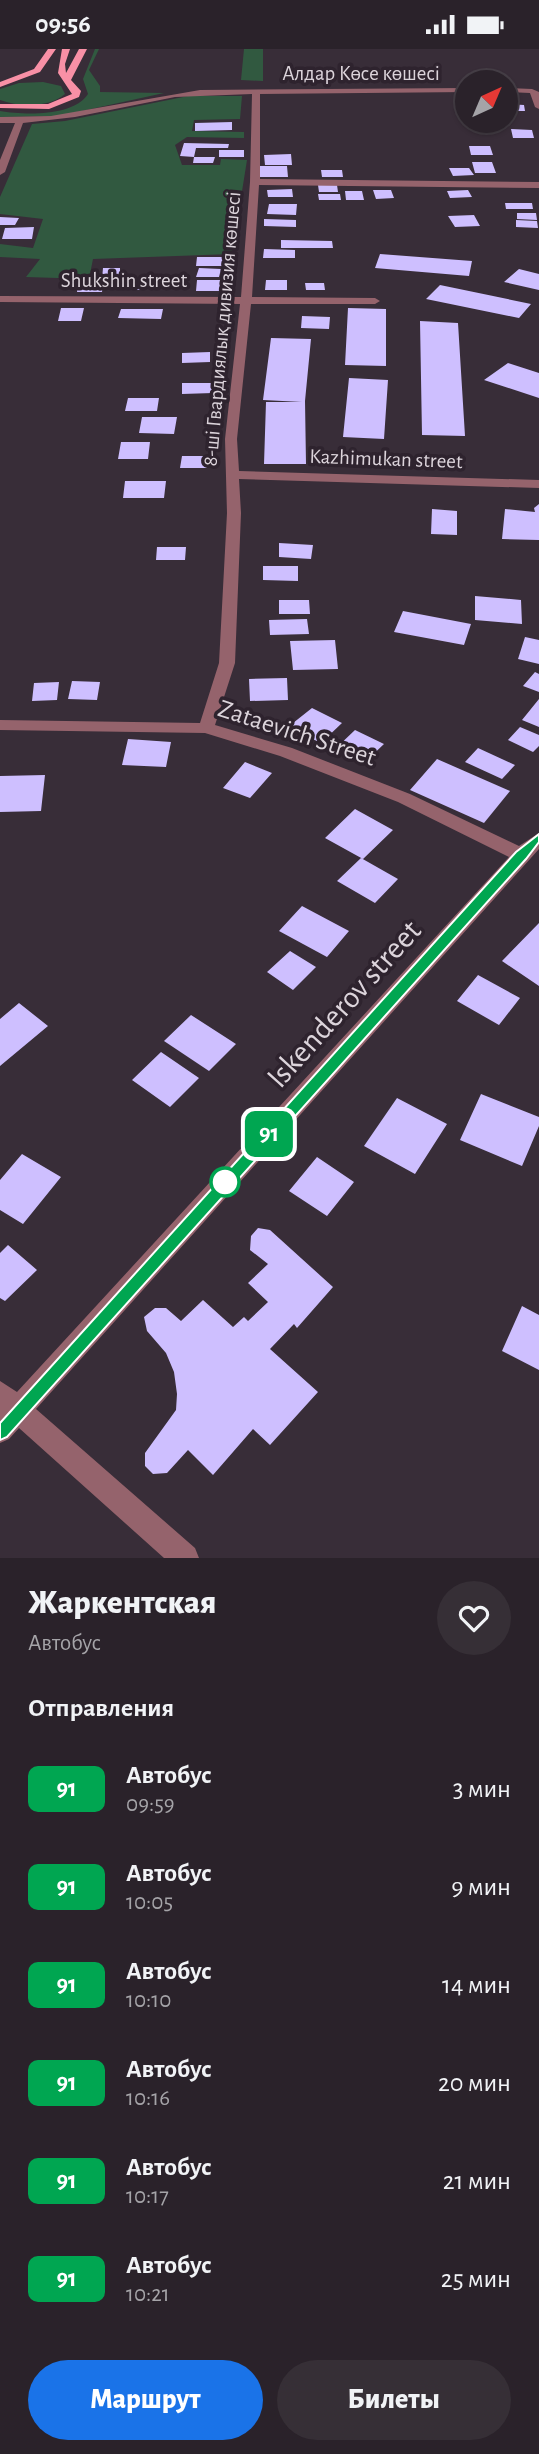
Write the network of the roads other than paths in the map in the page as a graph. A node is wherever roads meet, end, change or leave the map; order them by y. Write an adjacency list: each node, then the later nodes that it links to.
1 (52, 49): 5 (main road)
2 (66, 49): 6 (main road)
3 (83, 49): 6 (main road)
4 (35, 59): 5 (main road)
5 (27, 77): 7 (main road)
6 (66, 81): 11 (main road)
7 (0, 85)
8 (455, 90): 10 (street, Алдар Көсе көшесі)
9 (518, 90): 12 (street)
10 (256, 91): 14 (street, Алдар Көсе көшесі); 16 (street, 8-ші Гвардиялық дивизия көшесі)
11 (0, 106)
12 (539, 107)
13 (0, 120): 14 (street, Алдар Көсе көшесі)
14 (20, 120): 15 (street)
15 (0, 172)
16 (255, 181): 17 (street, 8-ші Гвардиялық дивизия көшесі); 19 (street, 8-ші Гвардиялық дивизия көшесі)
17 (539, 185)
18 (0, 299): 19 (street, Shukshin street)
19 (246, 299): 20 (street, Shukshin street); 21 (street, 8-ші Гвардиялық дивизия көшесі)
20 (374, 301)
21 (231, 475): 22 (street, Kazhimukan street); 24 (street, 8-ші Гвардиялық дивизия көшесі)
22 (539, 484)
23 (0, 725): 24 (street, Zataevich Street)
24 (206, 728): 26 (street, Zataevich Street)
25 (539, 839): 26 (street, Iskenderov street)
26 (521, 855): 27 (street, Iskenderov street)
27 (9, 1402): 28 (street, Iskenderov street); 29 (street)
28 (0, 1430)
29 (185, 1558)

